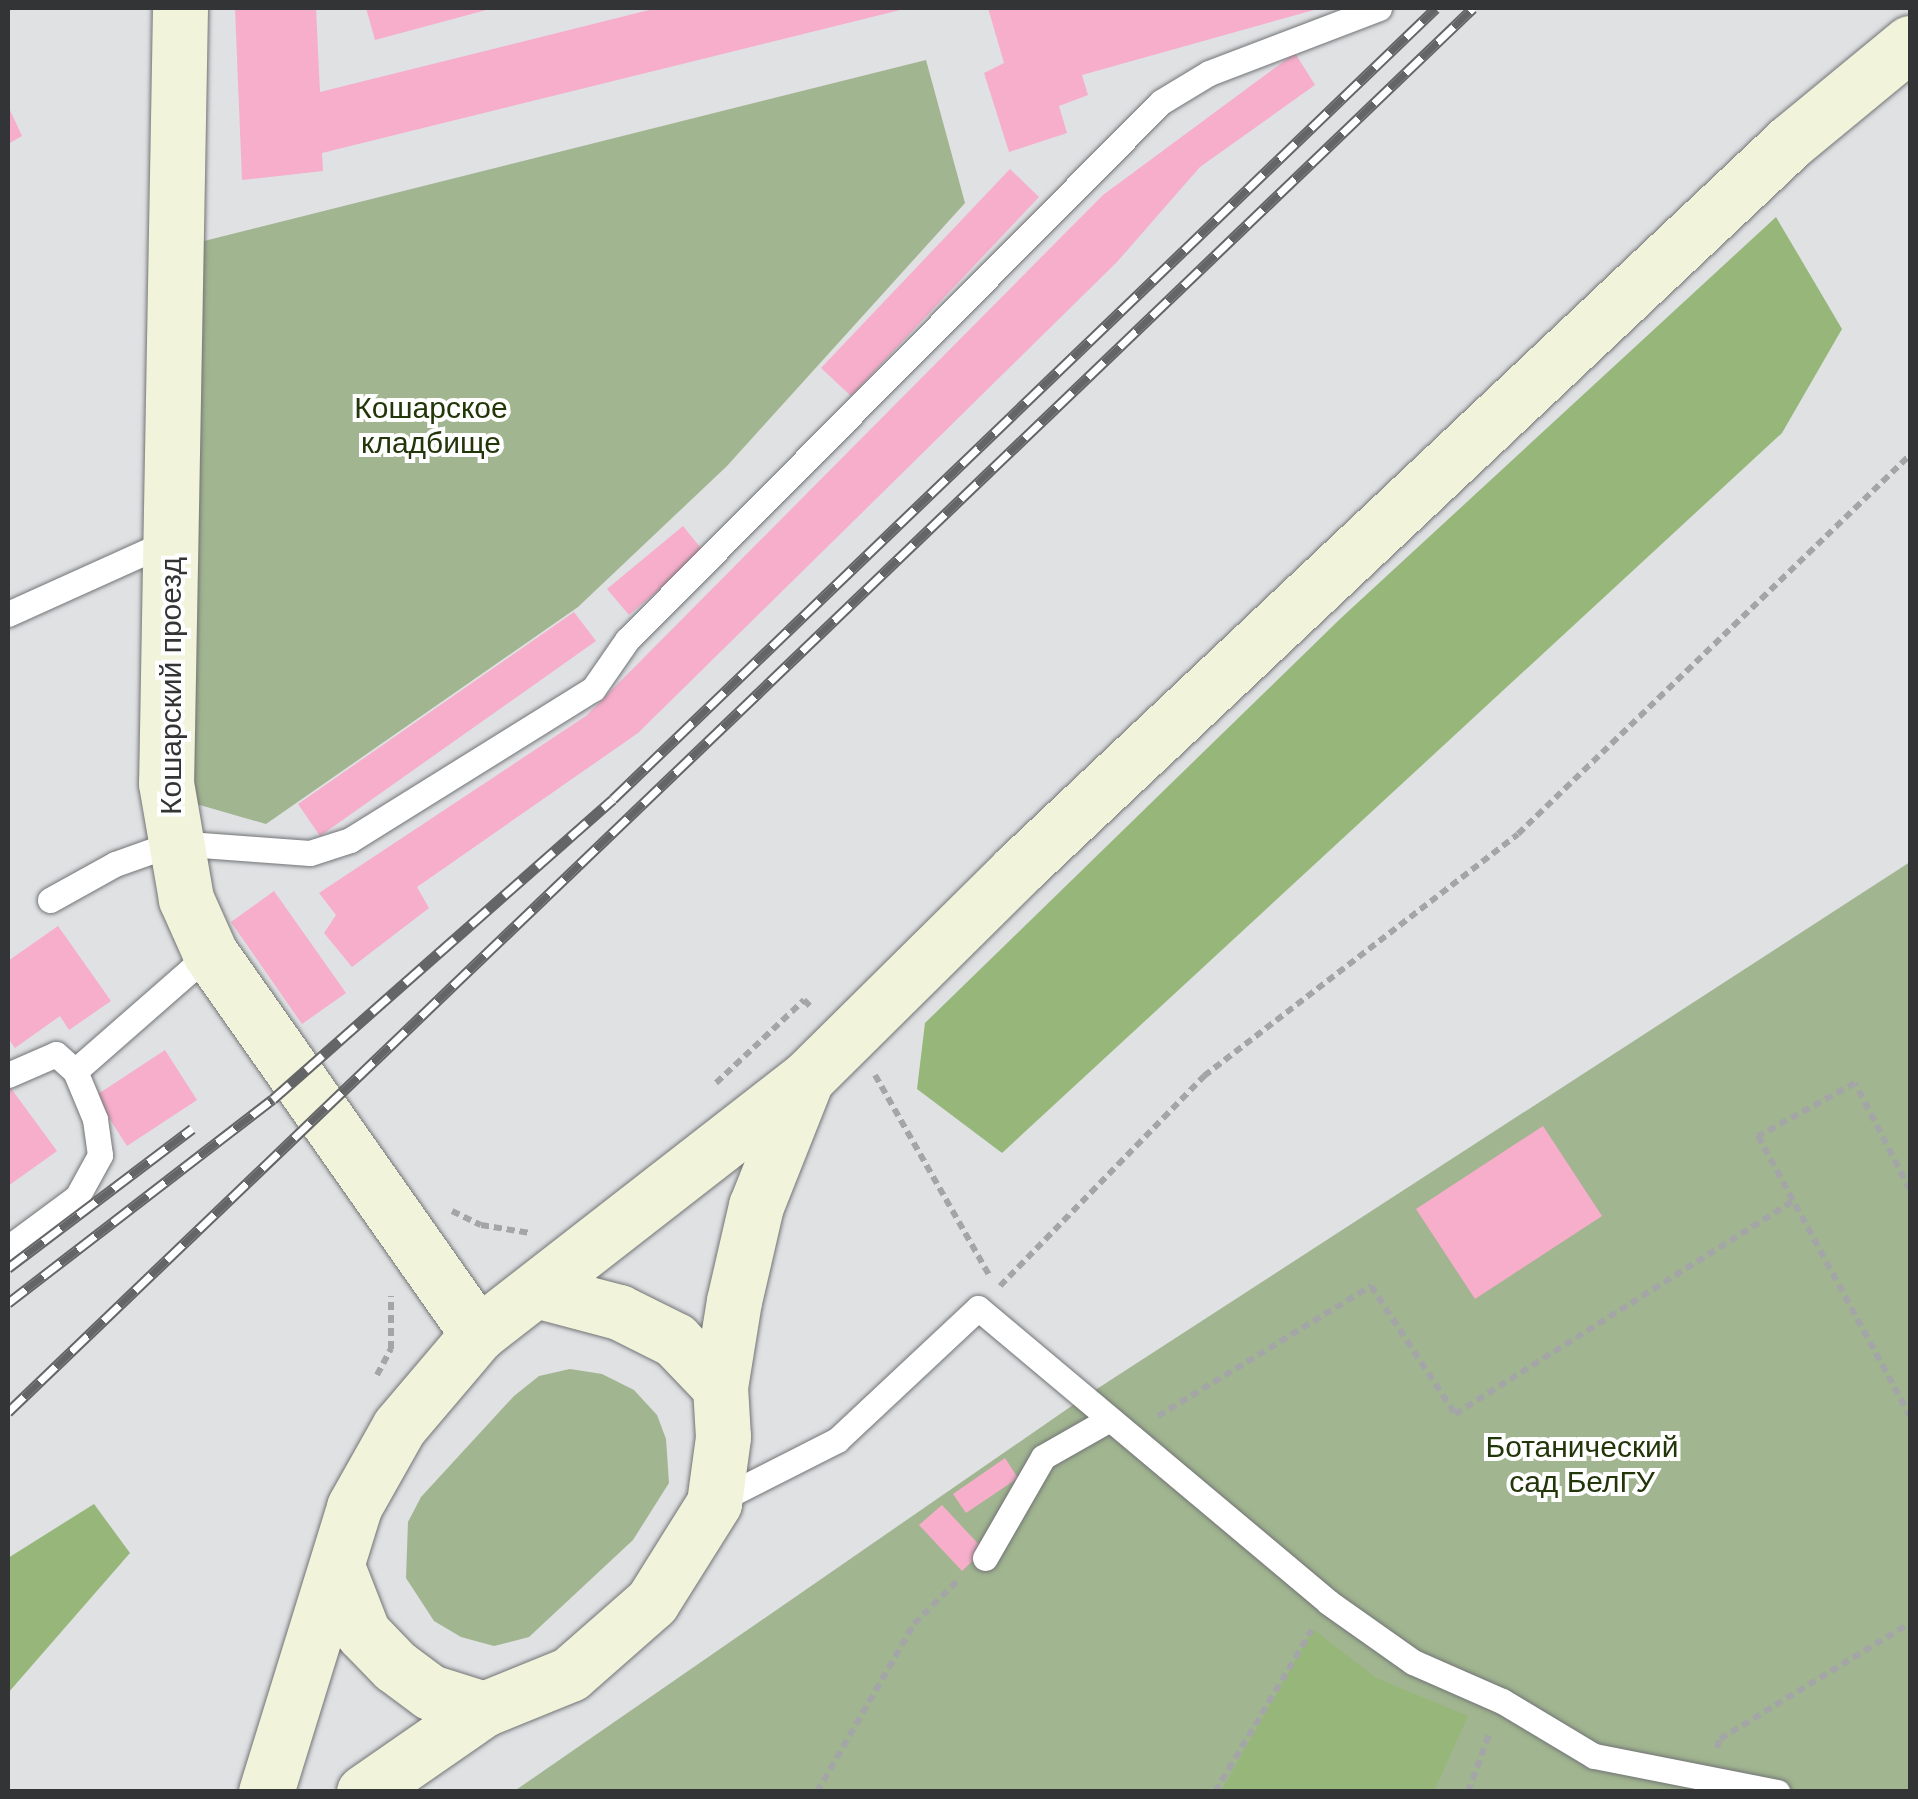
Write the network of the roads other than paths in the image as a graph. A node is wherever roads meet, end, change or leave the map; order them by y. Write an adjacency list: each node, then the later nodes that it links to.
1 (180, 8): 4 (main road, Кошарский проезд)
2 (1379, 8): 6 (lane)
3 (1910, 44): 9 (main road)
4 (170, 541): 5 (lane); 6 (main road, Кошарский проезд)
5 (8, 614)
6 (174, 843): 7 (lane); 8 (main road, Кошарский проезд)
7 (50, 900)
8 (210, 953): 10 (lane); 14 (main road, Кошарский проезд)
9 (825, 1059): 13 (main road); 15 (main road)
10 (75, 1070): 11 (lane); 12 (lane)
11 (8, 1075)
12 (8, 1248)
13 (540, 1291): 14 (main road); 15 (main road)
14 (478, 1334): 19 (main road)
15 (720, 1387): 17 (main road)
16 (1110, 1420): 17 (lane); 18 (lane); 23 (lane)
17 (714, 1503): 20 (main road)
18 (984, 1558)
19 (338, 1569): 20 (main road); 21 (main road)
20 (484, 1709): 22 (main road)
21 (266, 1792)
22 (364, 1792)
23 (1776, 1792)

